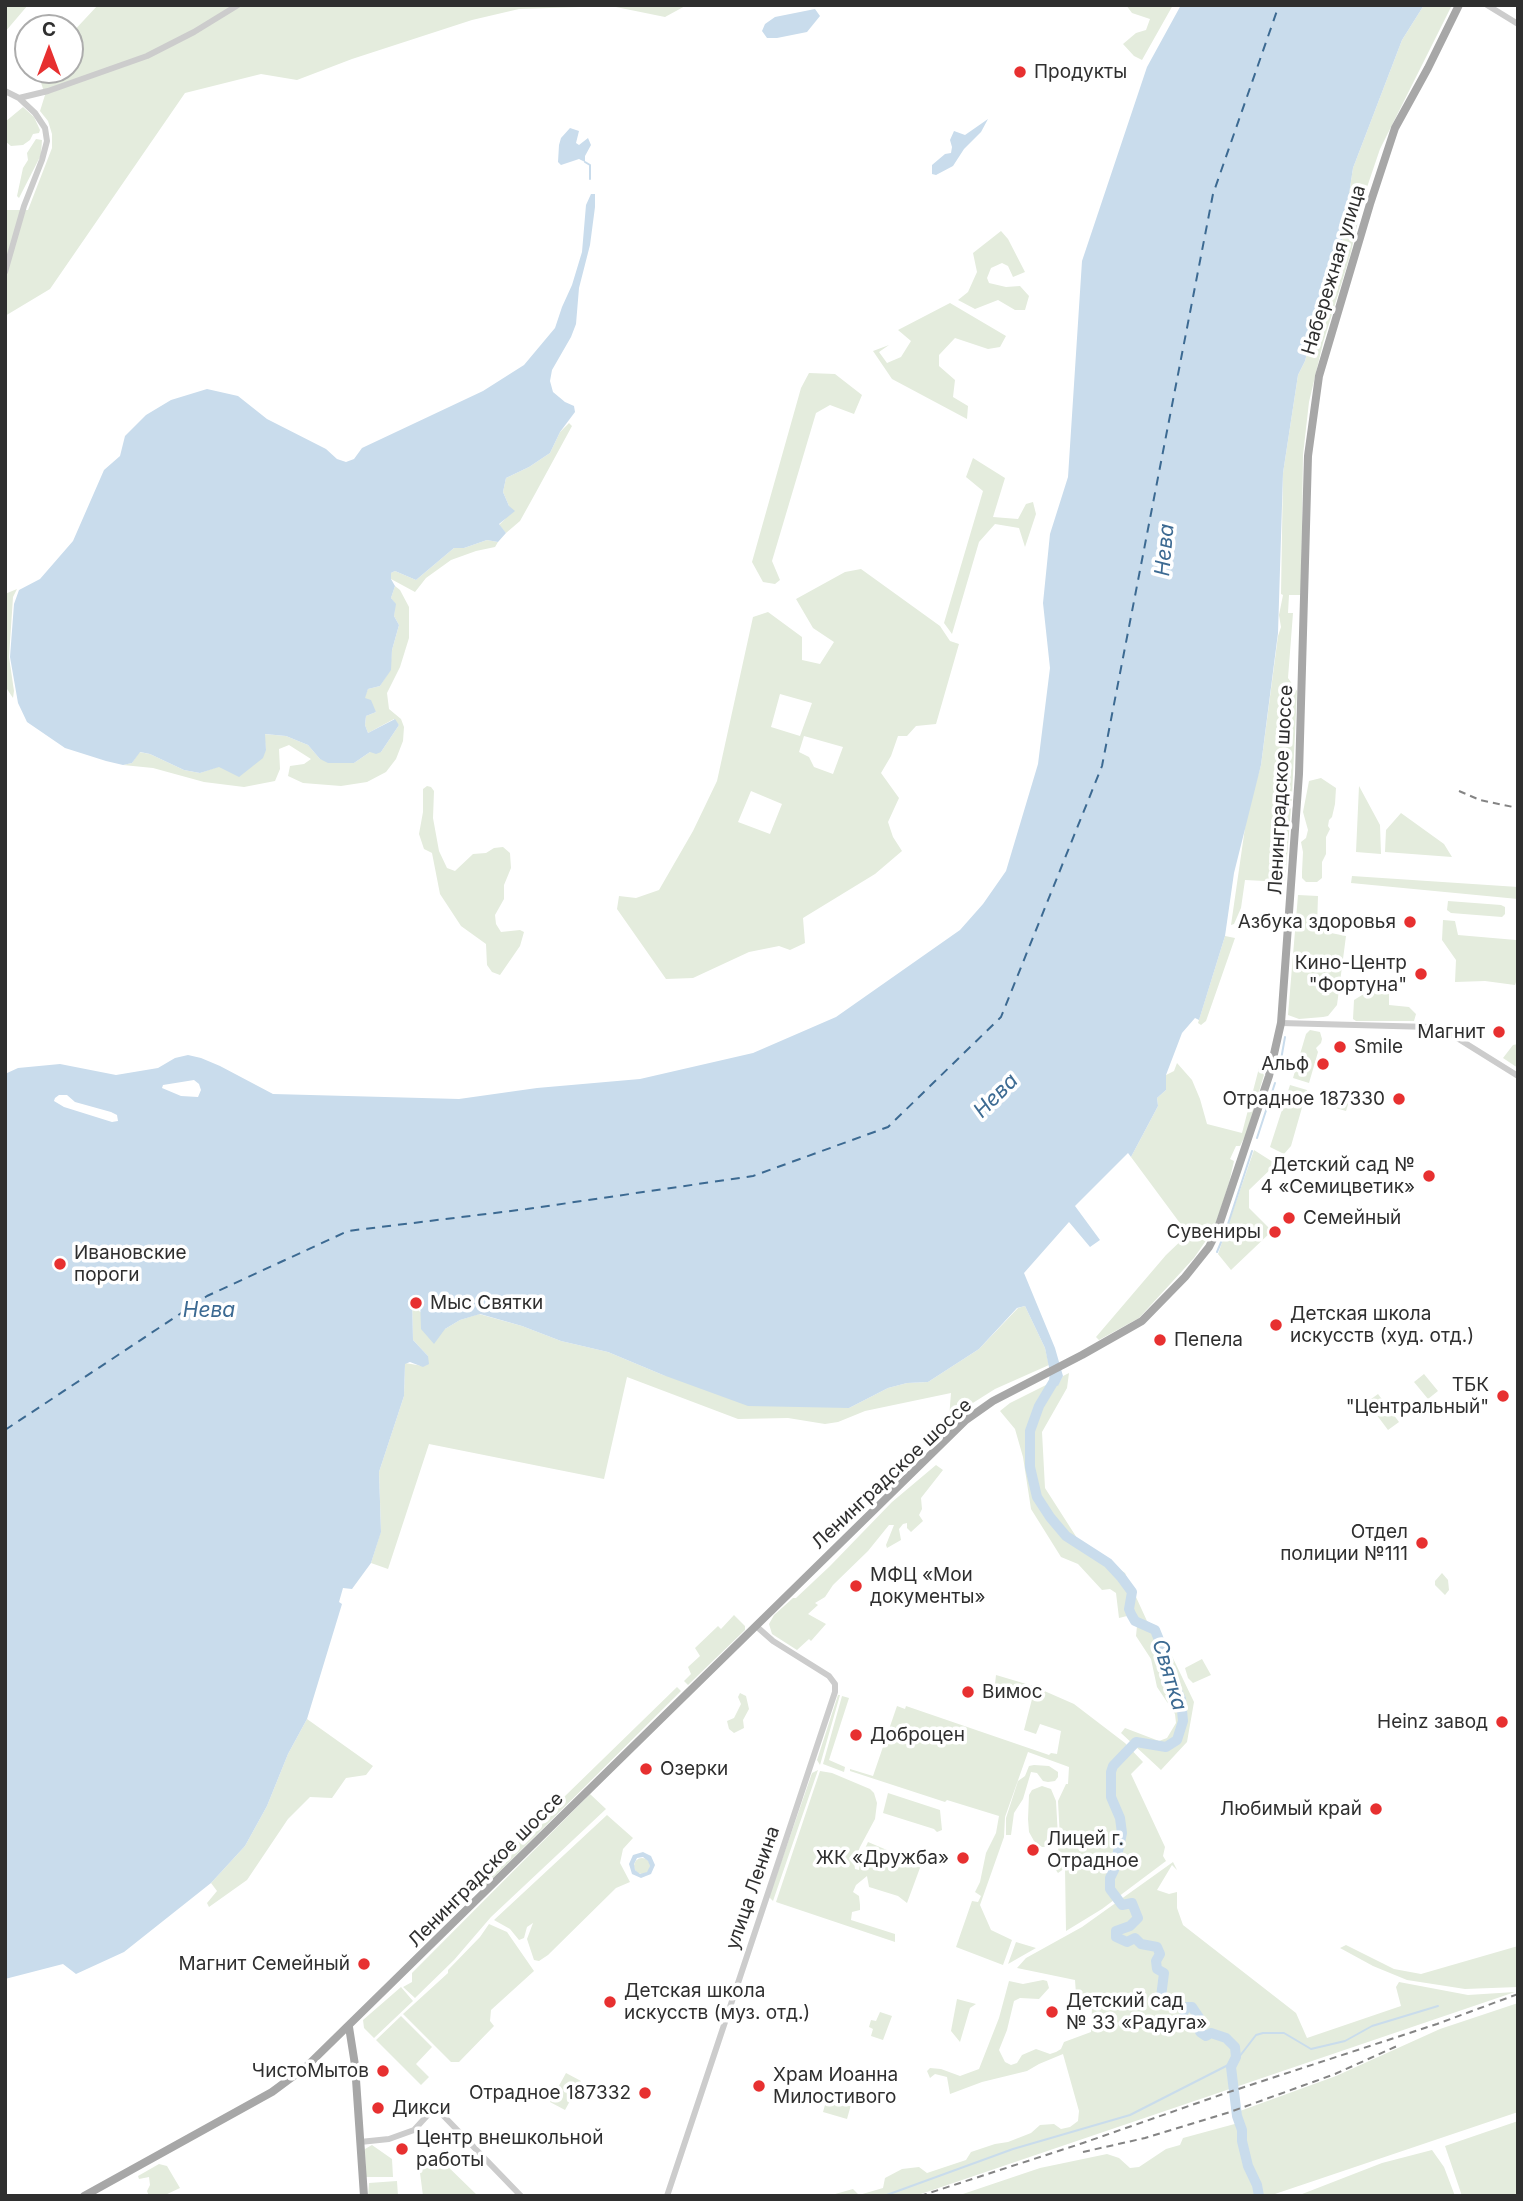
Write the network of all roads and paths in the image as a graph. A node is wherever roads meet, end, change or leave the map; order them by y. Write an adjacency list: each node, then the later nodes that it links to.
1 (238, 5): 6 (street)
2 (1459, 5): 8 (main road, Набережная улица)
3 (1487, 5): 4 (street)
4 (1518, 24)
5 (5, 91): 6 (street)
6 (19, 98): 7 (street)
7 (5, 272)
8 (1305, 562): 9 (main road, Ленинградское шоссе)
9 (1281, 1023): 10 (street); 11 (main road, Ленинградское шоссе)
10 (1518, 1076)
11 (756, 1626): 12 (main road, Ленинградское шоссе); 17 (street, улица Ленина)
12 (349, 2027): 13 (main road); 14 (main road, Ленинградское шоссе)
13 (360, 2142): 15 (main road); 16 (street)
14 (84, 2196)
15 (364, 2196)
16 (521, 2196)
17 (667, 2196)

